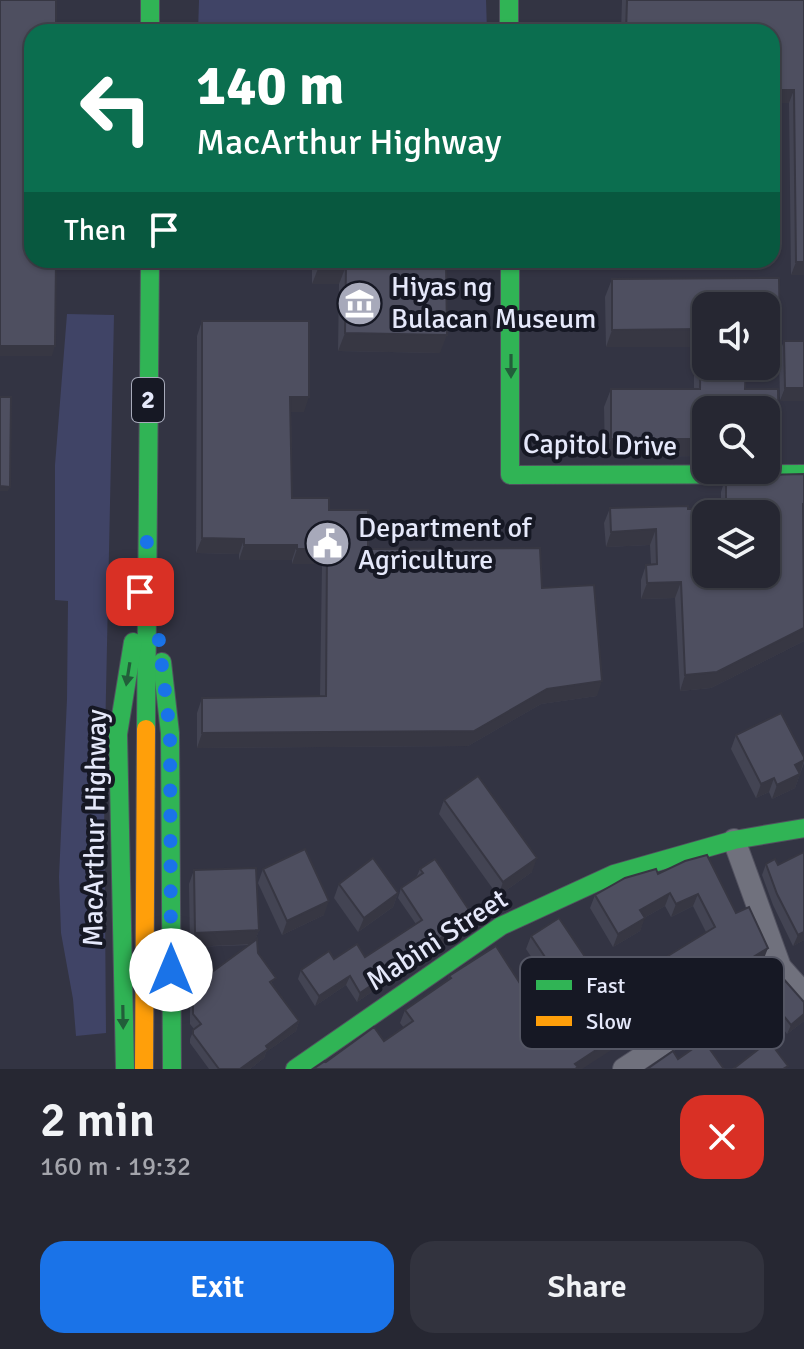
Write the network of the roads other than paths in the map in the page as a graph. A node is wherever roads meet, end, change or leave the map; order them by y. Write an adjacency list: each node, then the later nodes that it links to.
1 (150, 0): 3 (main road)
2 (509, 3): 4 (main road)
3 (150, 24)
4 (509, 24)
5 (150, 268): 8 (main road, MacArthur Highway / 2)
6 (510, 268): 7 (main road, Capitol Drive, one-way to 7)
7 (804, 474)
8 (147, 541): 15 (main road, MacArthur Highway, one-way to 15); 16 (main road, MacArthur Highway / 2, bridge); 17 (main road, MacArthur Highway)
9 (804, 828): 10 (main road, Mabini Street)
10 (734, 840): 11 (street); 18 (main road, Mabini Street)
11 (776, 957)
12 (784, 972): 13 (street)
13 (804, 994)
14 (655, 1049): 19 (street)
15 (125, 1069)
16 (144, 1069)
17 (172, 1069)
18 (295, 1069)
19 (624, 1069)

